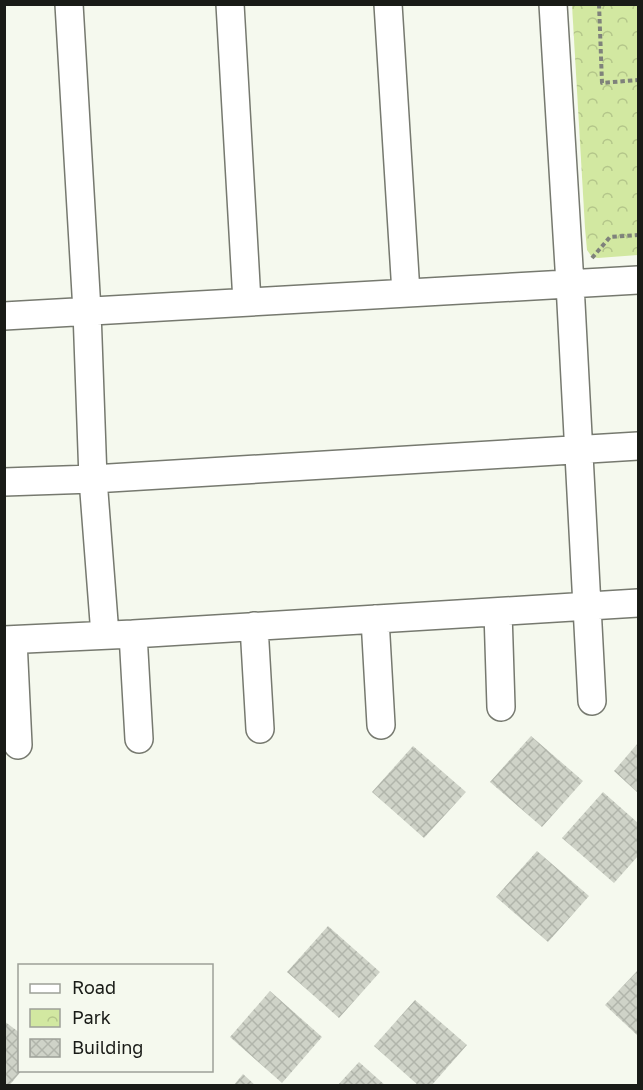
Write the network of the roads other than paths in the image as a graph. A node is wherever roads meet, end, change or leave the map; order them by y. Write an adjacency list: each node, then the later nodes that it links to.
1 (69, 4): 9 (street)
2 (230, 4): 8 (street)
3 (388, 4): 7 (street)
4 (553, 4): 6 (street)
5 (639, 280): 6 (street)
6 (570, 284): 7 (street); 12 (street)
7 (406, 293): 8 (street)
8 (248, 302): 9 (street)
9 (87, 311): 10 (street); 13 (street)
10 (4, 316)
11 (639, 446): 12 (street)
12 (578, 449): 13 (street); 16 (street)
13 (93, 479): 14 (street); 21 (street)
14 (4, 482)
15 (639, 603): 16 (street)
16 (588, 606): 17 (street); 23 (street)
17 (498, 612): 18 (street); 24 (street)
18 (375, 619): 19 (street); 25 (street)
19 (254, 626): 20 (street); 26 (street)
20 (133, 634): 21 (street); 27 (street)
21 (105, 635): 22 (street)
22 (9, 640): 28 (street)
23 (592, 701)
24 (501, 707)
25 (381, 725)
26 (260, 729)
27 (139, 739)
28 (18, 745)

